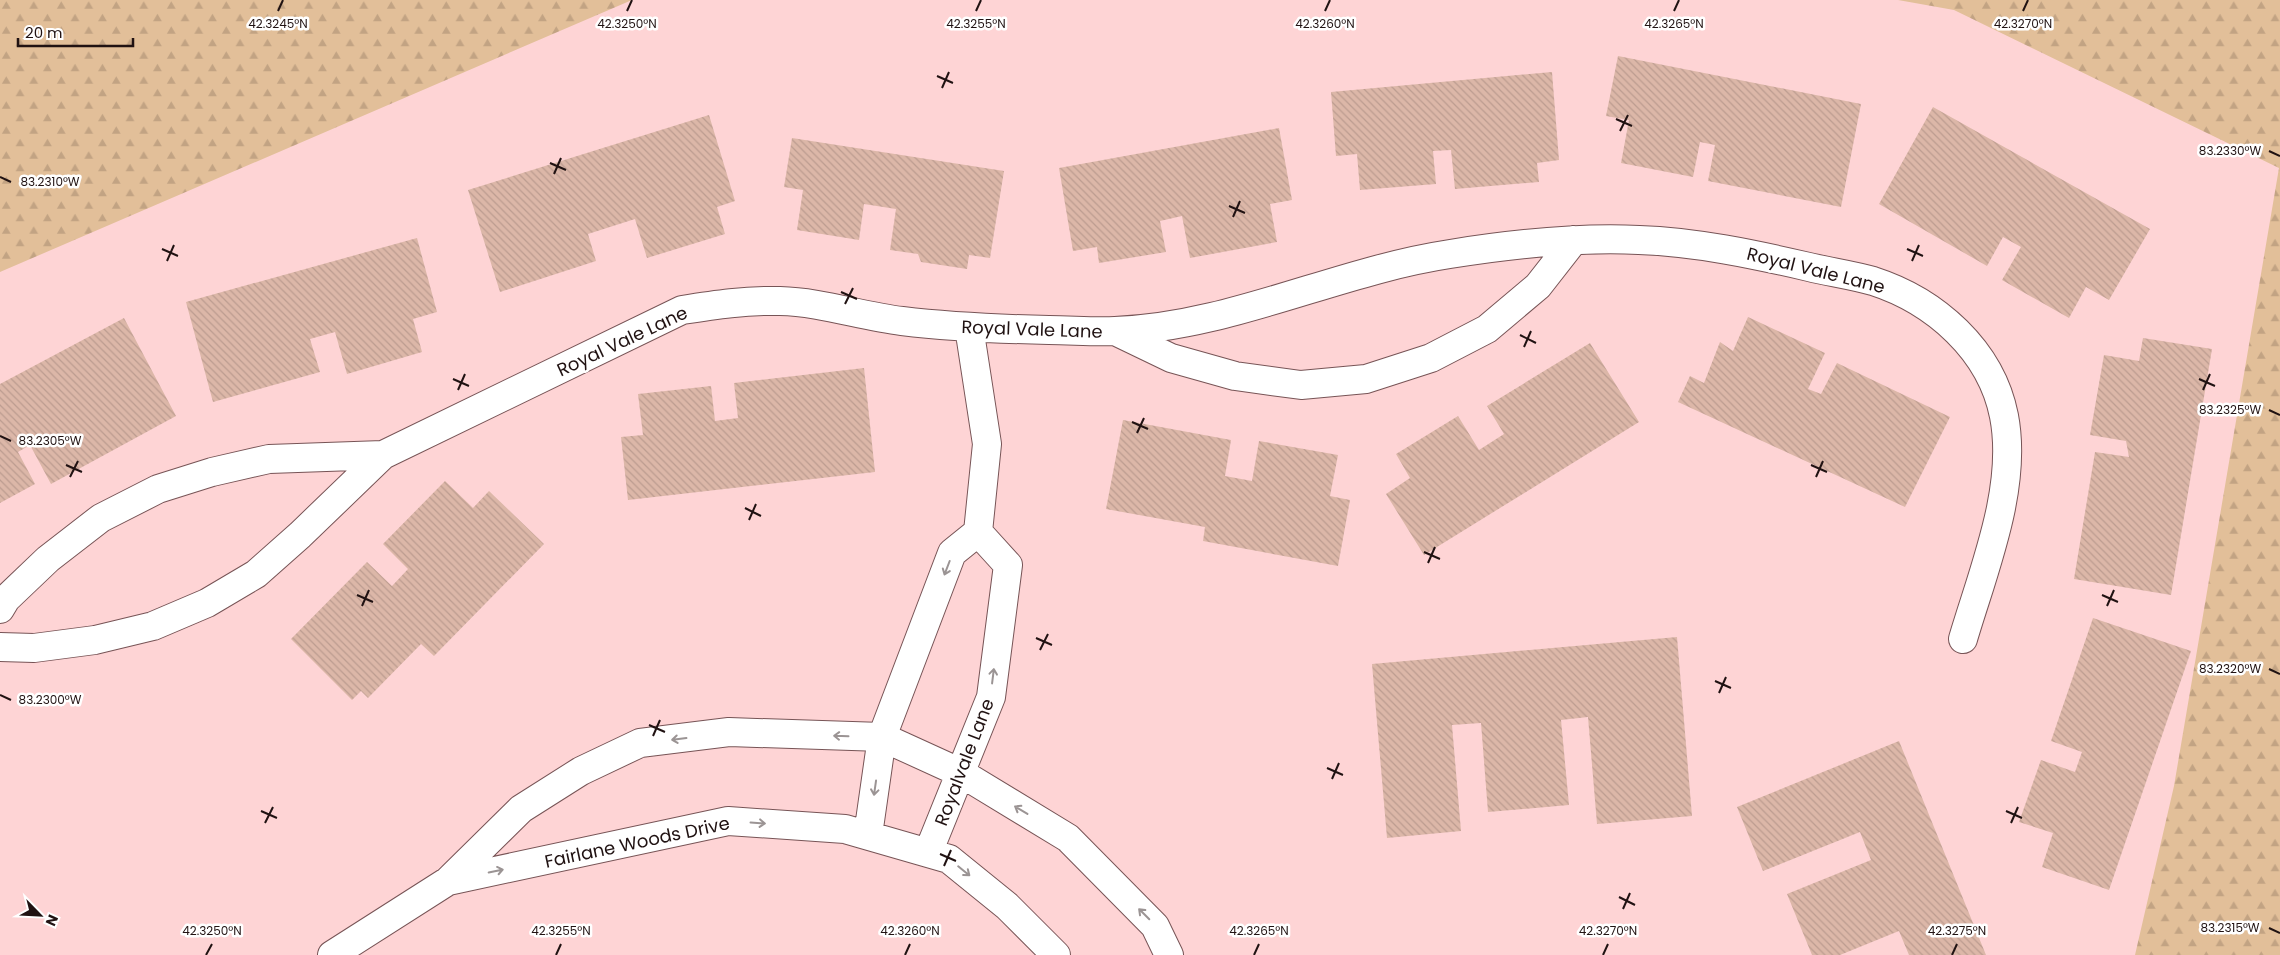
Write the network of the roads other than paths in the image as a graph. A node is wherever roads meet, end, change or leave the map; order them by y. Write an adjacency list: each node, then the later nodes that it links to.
1 (1574, 240): 3 (street, Royal Vale Lane); 3 (street, Royal Vale Lane); 7 (street, Royal Vale Lane)
2 (969, 328): 3 (street, Royal Vale Lane); 4 (street, Royal Vale Lane); 5 (street)
3 (1116, 332)
4 (383, 456): 6 (street, Royal Vale Lane); 8 (street, Royal Vale Lane)
5 (978, 532): 9 (street, one-way to 9); 10 (street, Royalvale Lane, one-way to 5)
6 (0, 608)
7 (1963, 640)
8 (0, 648)
9 (882, 737): 10 (street, Fairlane Woods Drive); 11 (street, one-way to 11); 13 (street, Fairlane Woods Drive, one-way to 13)
10 (961, 774): 12 (street, Royalvale Lane); 16 (street, Fairlane Woods Drive, one-way to 10)
11 (868, 835): 12 (street, Fairlane Woods Drive); 13 (street, Fairlane Woods Drive, one-way to 11)
12 (928, 853): 15 (street, Fairlane Woods Drive, one-way to 15)
13 (448, 881): 14 (street, Fairlane Woods Drive)
14 (332, 955)
15 (1056, 955)
16 (1170, 955)

